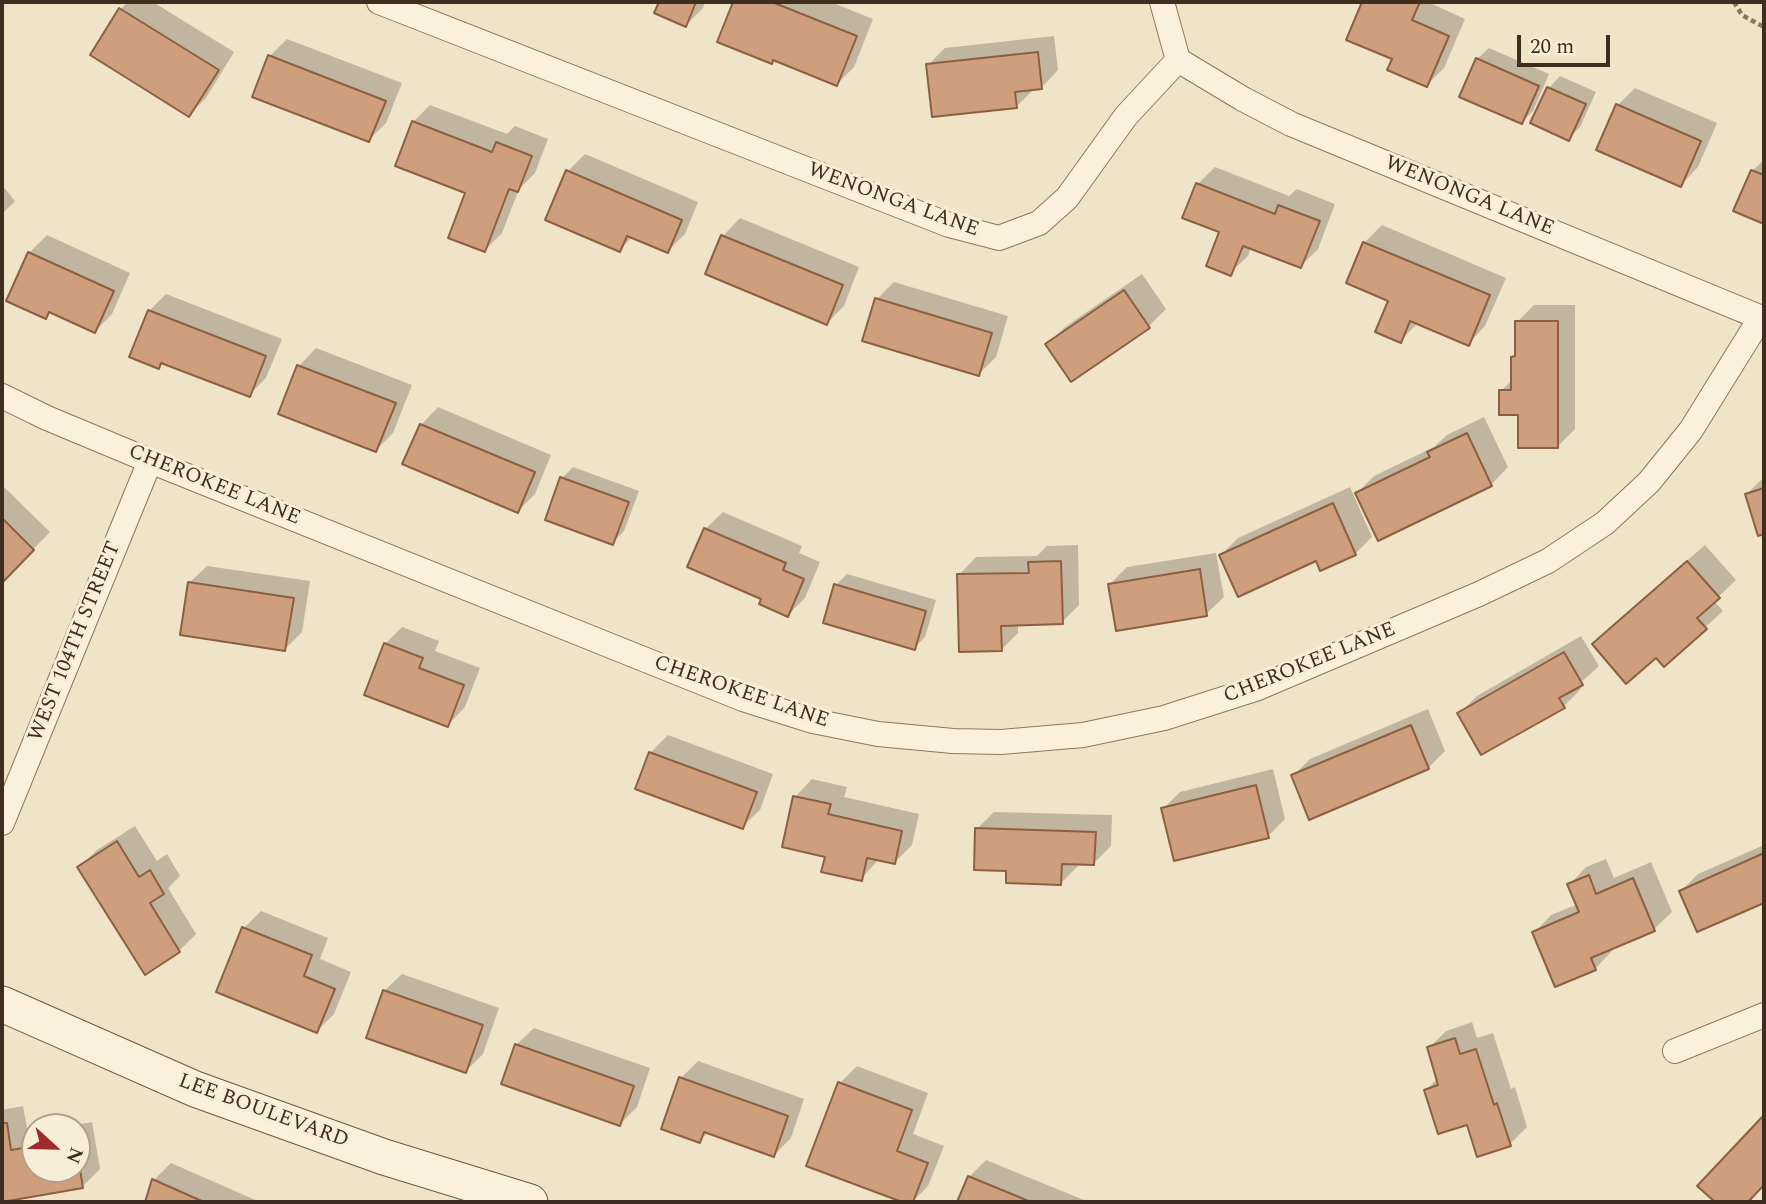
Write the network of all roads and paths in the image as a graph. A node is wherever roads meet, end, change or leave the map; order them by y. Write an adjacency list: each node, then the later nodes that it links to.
1 (379, 2): 5 (street, WENONGA LANE)
2 (1162, 2): 5 (street)
3 (1734, 2): 4 (path)
4 (1764, 27)
5 (1178, 60): 6 (street, WENONGA LANE)
6 (1762, 318): 8 (street, CHEROKEE LANE)
7 (2, 396): 8 (street, CHEROKEE LANE)
8 (150, 461): 9 (street, WEST 104TH STREET)
9 (2, 823)
10 (2, 1004): 13 (street, LEE BOULEVARD)
11 (1764, 1015): 12 (street)
12 (1675, 1051)
13 (530, 1202)

